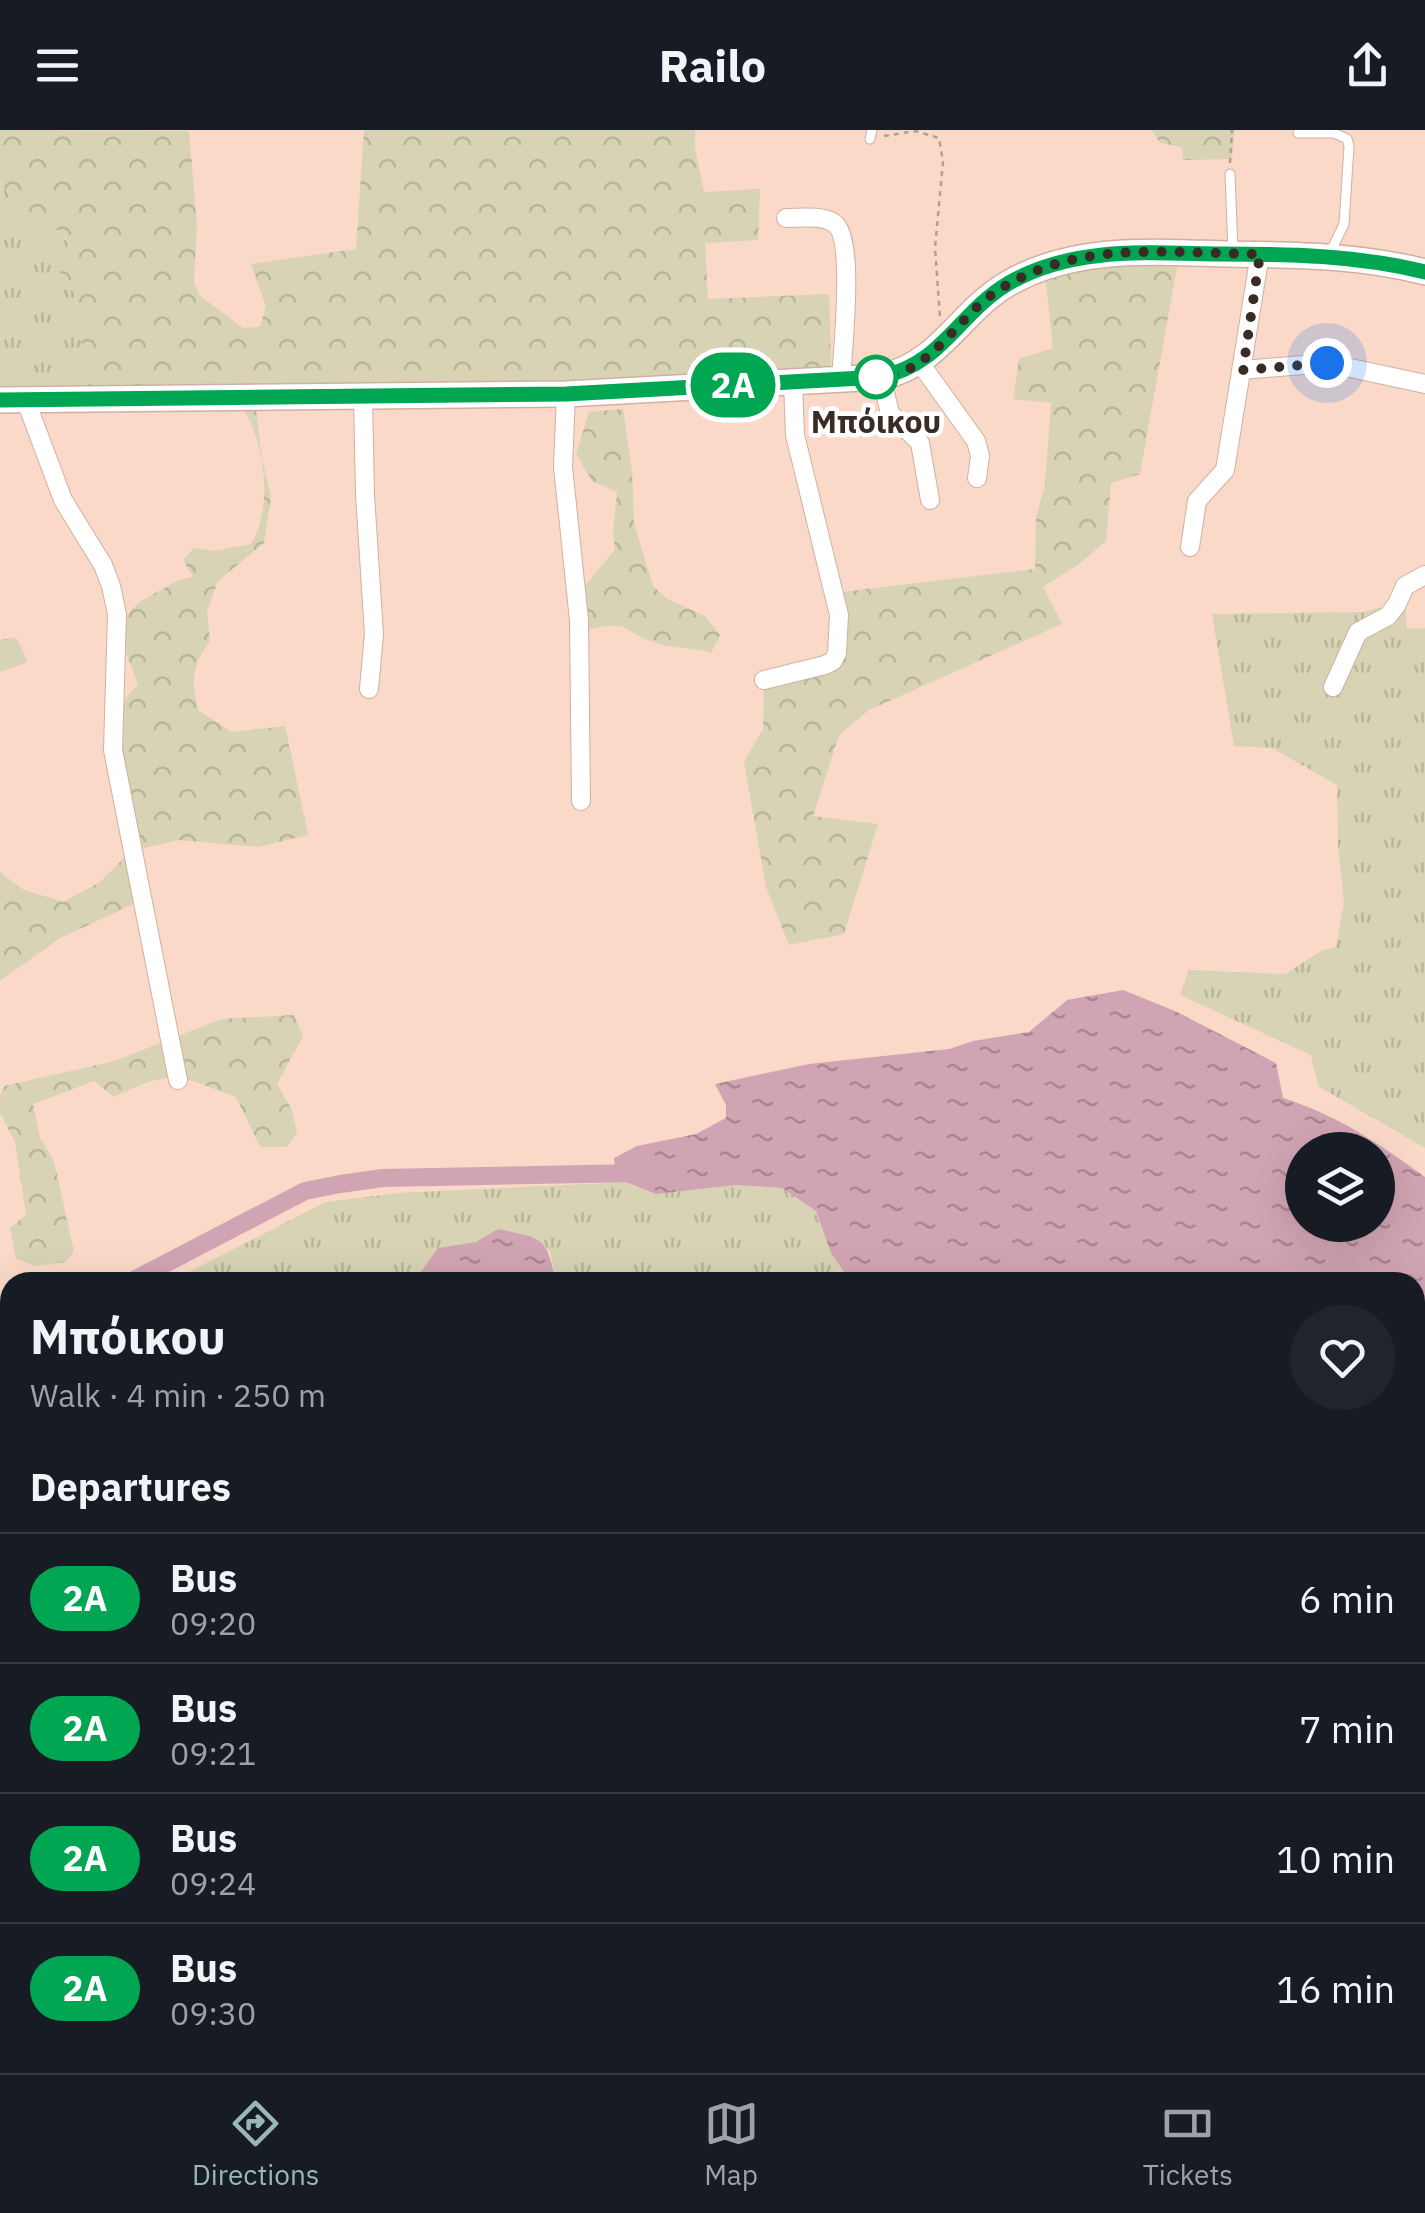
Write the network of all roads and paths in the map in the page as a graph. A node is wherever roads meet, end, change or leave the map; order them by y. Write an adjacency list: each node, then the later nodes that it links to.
1 (1232, 130): 4 (path)
2 (1298, 133): 8 (lane)
3 (871, 134): 10 (path)
4 (1230, 174): 6 (lane)
5 (786, 218): 14 (street)
6 (1234, 254): 7 (main road); 10 (main road)
7 (1260, 254): 8 (main road); 12 (street)
8 (1329, 255): 9 (main road)
9 (1425, 272)
10 (943, 343): 11 (main road)
11 (920, 364): 13 (main road); 20 (street)
12 (1243, 370): 16 (street); 22 (street)
13 (881, 377): 14 (main road); 21 (street)
14 (840, 380): 15 (main road)
15 (794, 382): 17 (main road); 24 (street)
16 (1425, 384)
17 (566, 394): 18 (main road); 27 (street)
18 (364, 396): 19 (main road); 26 (street)
19 (13, 401): 28 (street)
20 (977, 478)
21 (930, 500)
22 (1190, 547)
23 (1425, 575): 25 (street)
24 (764, 680)
25 (1334, 687)
26 (369, 689)
27 (581, 801)
28 (178, 1080)

